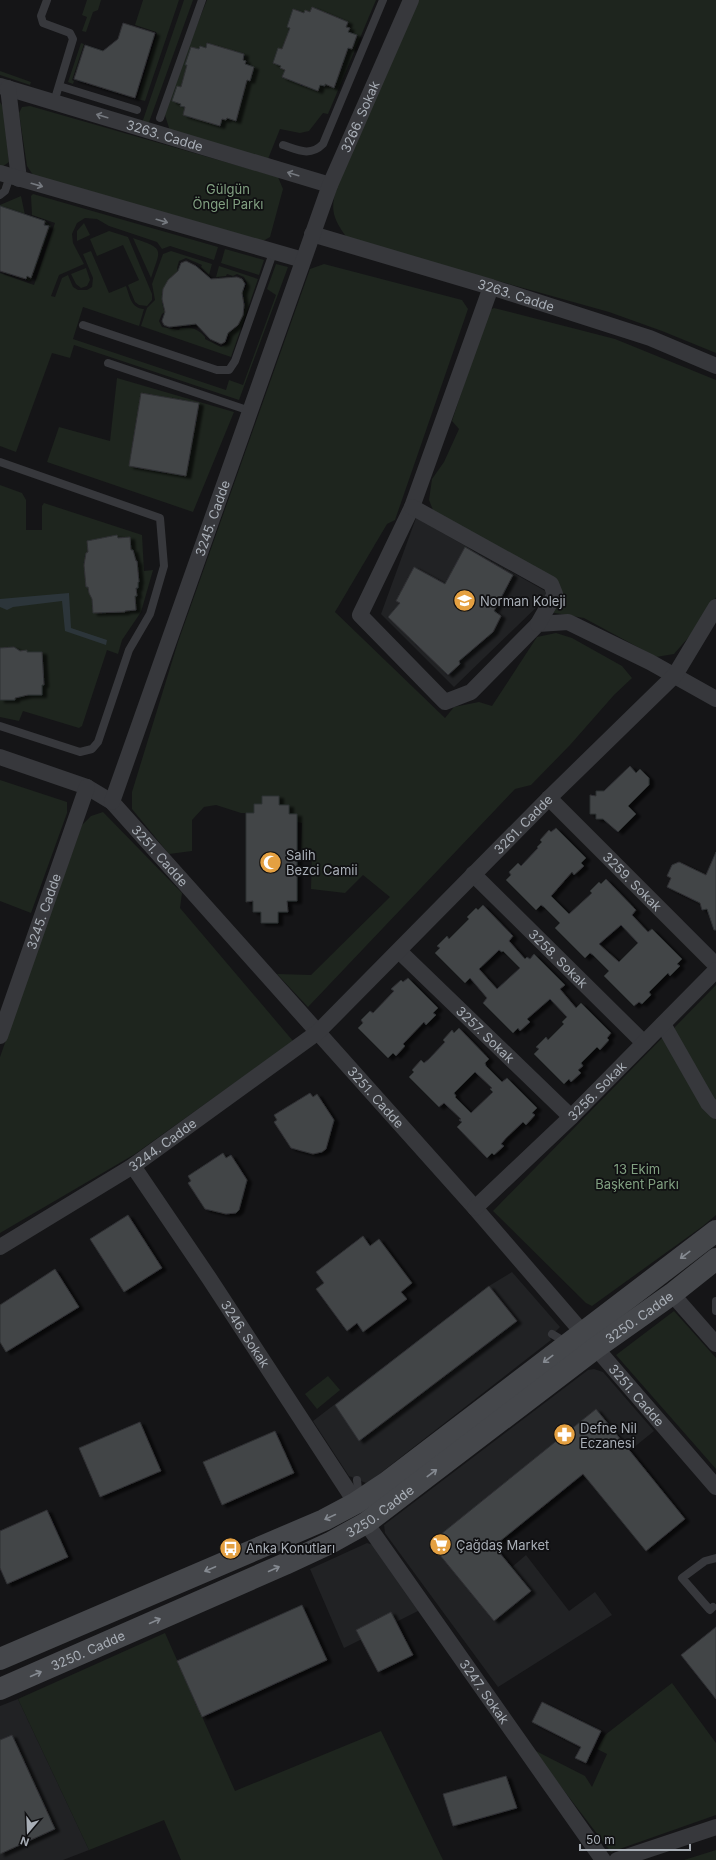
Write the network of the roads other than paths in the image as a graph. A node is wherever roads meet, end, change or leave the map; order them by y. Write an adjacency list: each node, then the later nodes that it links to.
1 (47, 0): 5 (lane)
2 (202, 0): 9 (lane)
3 (383, 0): 10 (lane)
4 (410, 0): 12 (street, 3266. Sokak)
5 (59, 86): 7 (lane); 8 (lane)
6 (4, 87): 7 (street, 3263. Cadde); 11 (street)
7 (54, 102): 12 (street, 3263. Cadde, one-way to 7)
8 (137, 110)
9 (160, 118)
10 (283, 145)
11 (10, 176): 13 (lane); 15 (street, one-way to 15)
12 (330, 185): 14 (street, 3266. Sokak)
13 (0, 195)
14 (312, 234): 16 (street, 3245. Cadde); 17 (street, 3263. Cadde)
15 (273, 253): 16 (street); 18 (lane)
16 (303, 260): 21 (street, 3245. Cadde)
17 (491, 287): 20 (street, 3263. Cadde); 23 (street)
18 (83, 325)
19 (108, 362): 21 (lane)
20 (716, 366)
21 (250, 412): 32 (street, 3245. Cadde)
22 (0, 462): 28 (lane)
23 (412, 507): 25 (street); 25 (street)
24 (716, 607): 26 (street, 3261. Cadde)
25 (538, 624): 26 (street)
26 (675, 675): 27 (street); 31 (street, 3261. Cadde)
27 (716, 699)
28 (0, 726)
29 (0, 757): 30 (street, 3251. Cadde)
30 (87, 787): 32 (street, 3251. Cadde); 39 (street, 3245. Cadde)
31 (549, 798): 33 (street, 3261. Cadde); 35 (street, 3259. Sokak)
32 (112, 802): 38 (street, 3251. Cadde)
33 (473, 874): 34 (street, 3261. Cadde); 40 (street, 3258. Sokak)
34 (399, 951): 38 (street, 3261. Cadde); 42 (street, 3257. Sokak)
35 (716, 965)
36 (716, 970): 37 (street, 3256. Sokak)
37 (663, 1024): 40 (street, 3256. Sokak); 41 (street)
38 (318, 1032): 43 (street, 3244. Cadde); 44 (street, 3251. Cadde)
39 (0, 1036)
40 (644, 1043): 42 (street, 3256. Sokak)
41 (716, 1111)
42 (570, 1118): 44 (street, 3256. Sokak)
43 (133, 1166): 46 (street, 3244. Cadde); 55 (street, 3246. Sokak)
44 (475, 1208): 51 (street, 3251. Cadde)
45 (716, 1231): 51 (street, 3250. Cadde, one-way to 51)
46 (0, 1247)
47 (716, 1259): 48 (street, 3250. Cadde)
48 (672, 1294): 51 (street, 3250. Cadde); 52 (street)
49 (716, 1301): 50 (lane)
50 (716, 1311)
51 (575, 1339): 54 (street, 3251. Cadde); 55 (street, 3250. Cadde, one-way to 55); 56 (street, 3250. Cadde, one-way to 51)
52 (716, 1344)
53 (357, 1480): 55 (lane)
54 (716, 1487)
55 (358, 1502): 59 (street, 3250. Cadde, one-way to 59)
56 (366, 1523): 60 (street, 3250. Cadde, one-way to 56); 62 (street, 3247. Sokak)
57 (716, 1558): 58 (lane)
58 (714, 1607)
59 (0, 1659)
60 (0, 1689)
61 (716, 1827): 63 (street)
62 (602, 1860)
63 (617, 1860)

